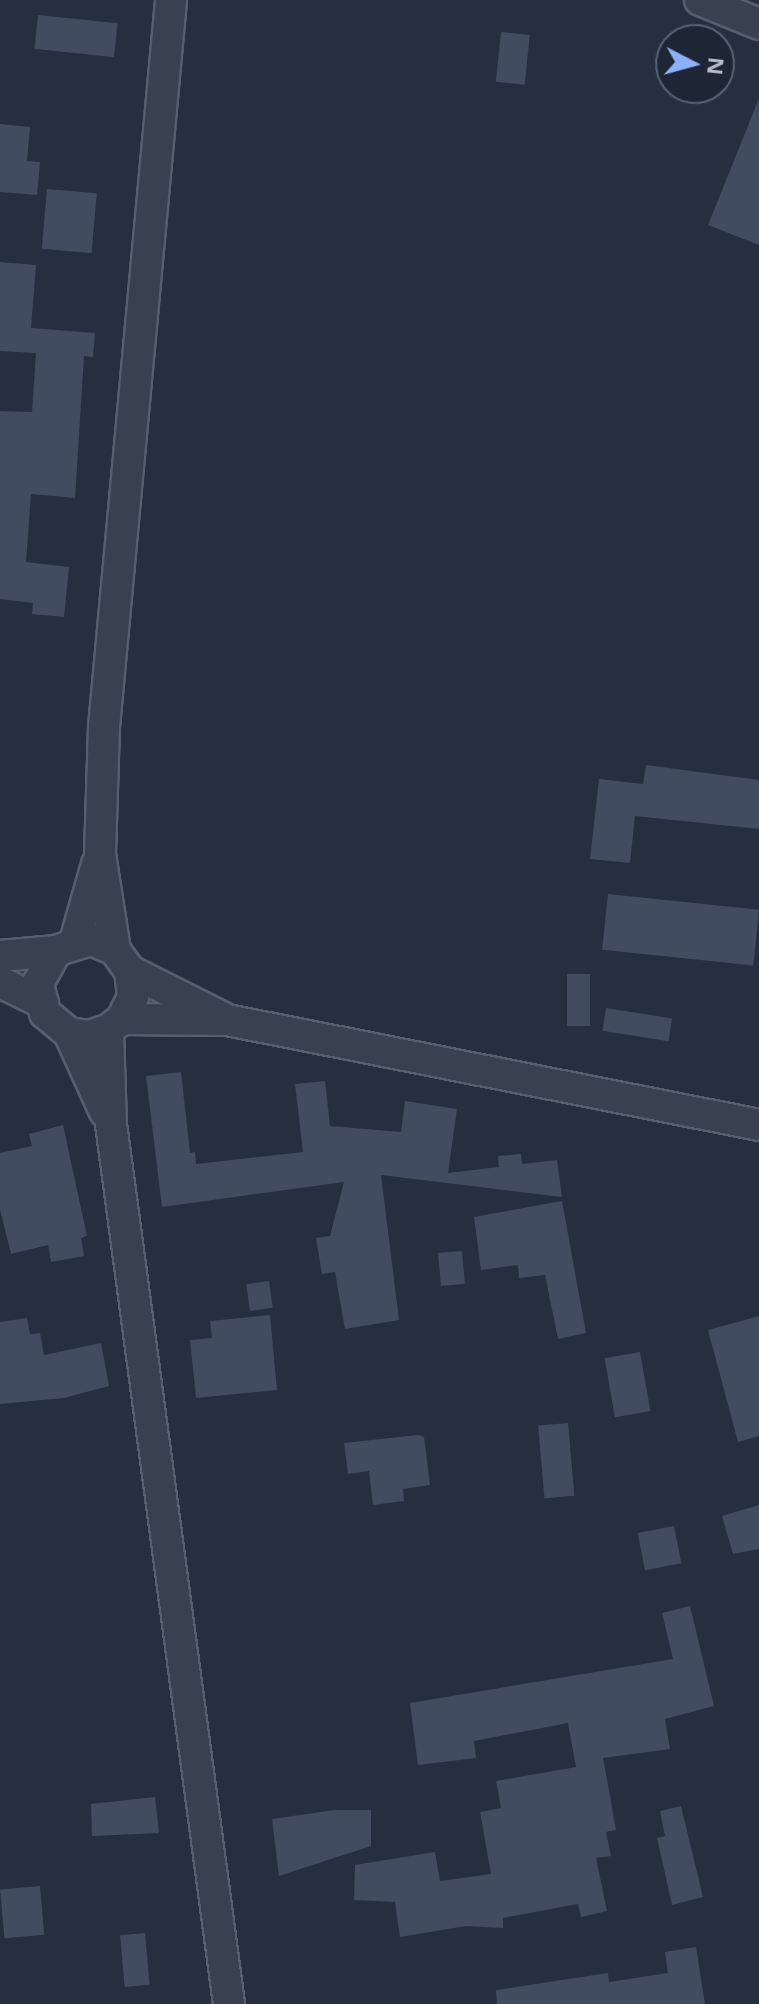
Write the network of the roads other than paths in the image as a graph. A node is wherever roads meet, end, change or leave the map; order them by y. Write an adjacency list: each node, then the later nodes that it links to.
1 (171, 0): 4 (street)
2 (700, 0): 3 (street)
3 (759, 24)
4 (100, 854): 5 (street); 7 (street)
5 (65, 948): 6 (street); 7 (street); 9 (street)
6 (0, 956)
7 (122, 960): 10 (street); 11 (street)
8 (0, 982): 9 (street)
9 (43, 1003): 12 (street)
10 (227, 1020): 11 (street); 14 (street)
11 (115, 1025): 12 (street); 13 (street)
12 (69, 1033): 13 (street)
13 (111, 1124): 15 (street)
14 (759, 1125)
15 (229, 2004)

